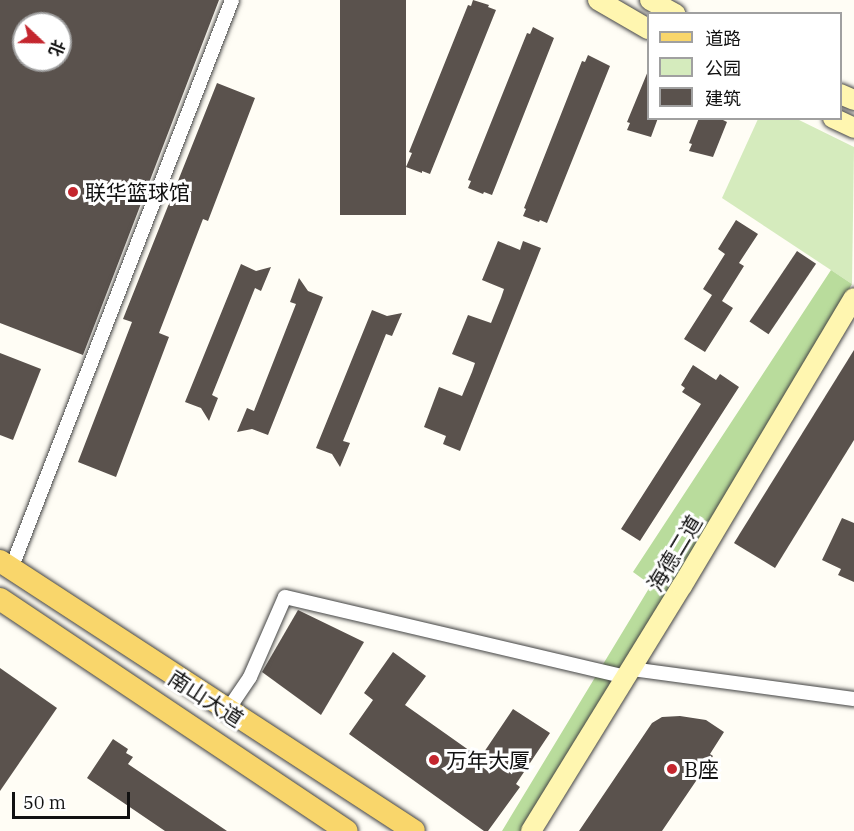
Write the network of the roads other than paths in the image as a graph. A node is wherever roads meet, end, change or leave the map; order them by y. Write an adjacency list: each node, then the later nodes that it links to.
1 (232, 0): 9 (street)
2 (598, 0): 5 (street)
3 (650, 0): 4 (street)
4 (671, 12)
5 (647, 28)
6 (837, 120): 7 (street)
7 (854, 128)
8 (854, 298): 11 (street, 海德二道)
9 (6, 565): 13 (main road, 南山大道)
10 (0, 599): 14 (main road, 南山大道)
11 (629, 673): 12 (street); 13 (street); 16 (street, 海德二道)
12 (854, 699)
13 (227, 711): 15 (main road, 南山大道)
14 (346, 831)
15 (414, 831)
16 (531, 831)

